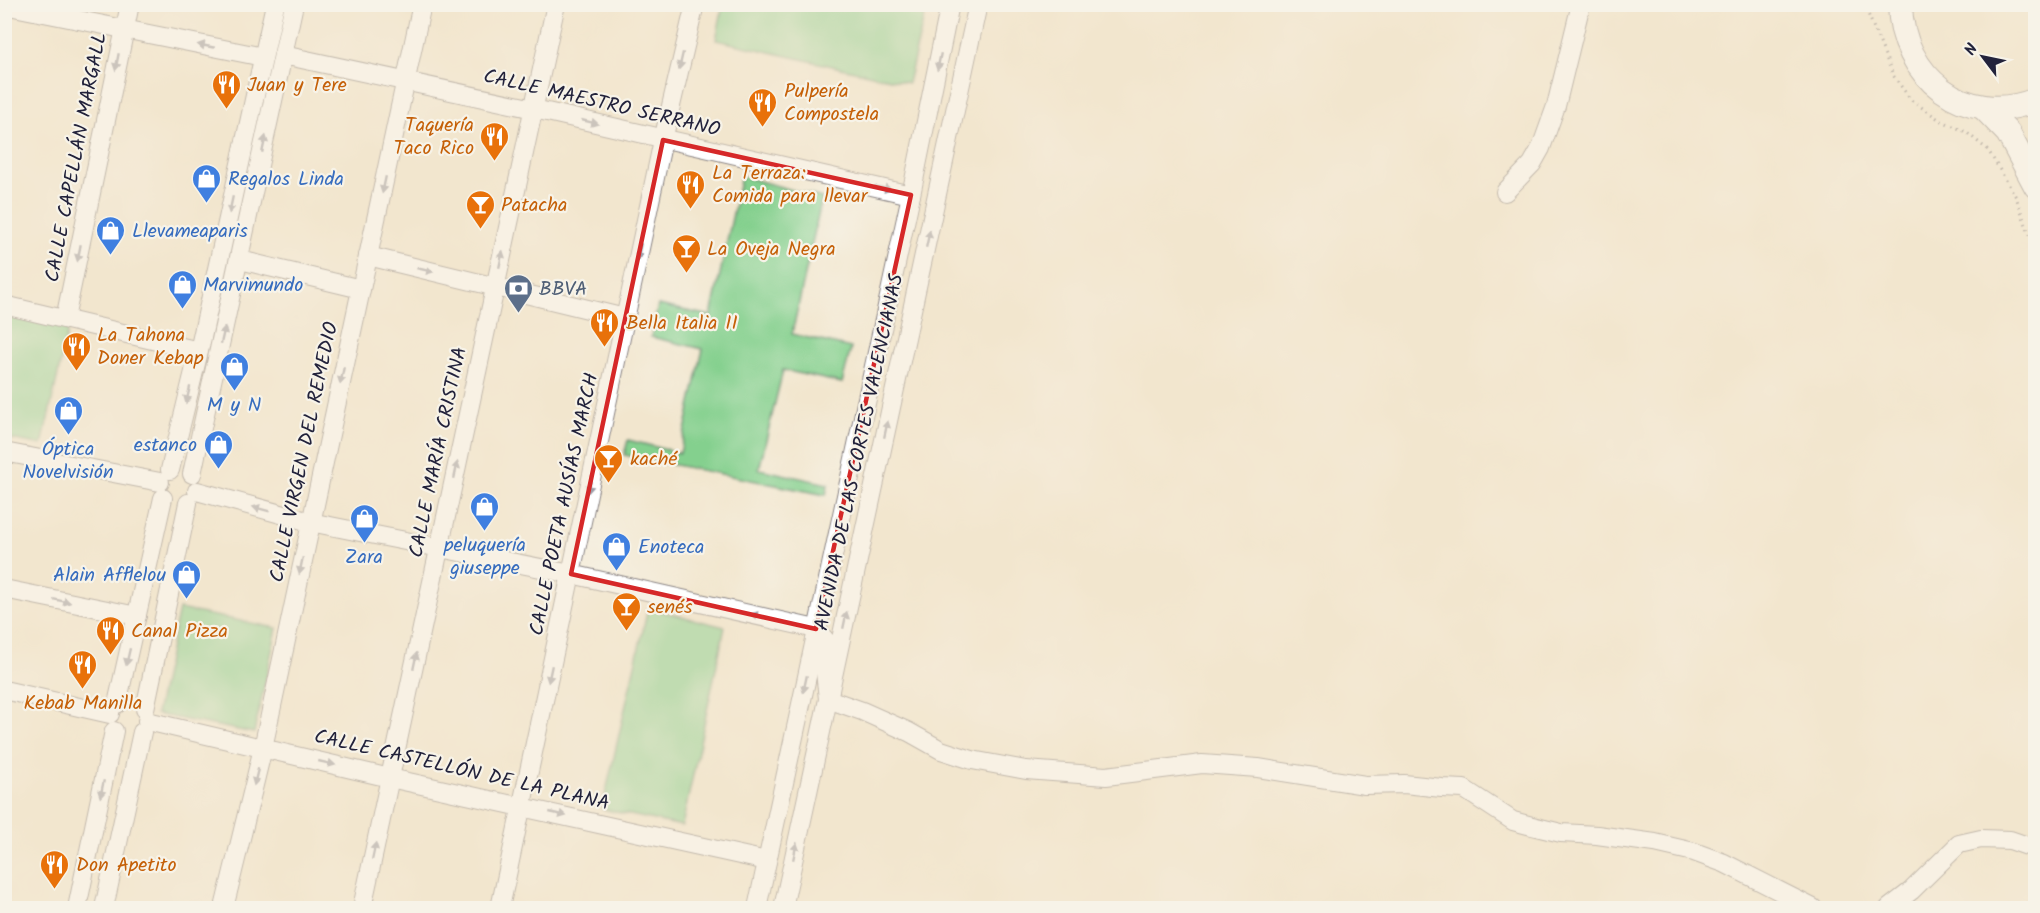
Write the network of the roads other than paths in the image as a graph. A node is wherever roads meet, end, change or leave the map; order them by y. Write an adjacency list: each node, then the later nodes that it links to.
1 (130, 4): 12 (street, CALLE CAPELLÁN MARGALL)
2 (275, 4): 14 (street)
3 (294, 4): 13 (street)
4 (422, 4): 15 (street, CALLE VIRGEN DEL REMEDIO)
5 (556, 4): 18 (street, CALLE MARÍA CRISTINA)
6 (695, 4): 19 (street, CALLE POETA AUSÍAS MARCH, one-way to 19)
7 (950, 4): 22 (street, AVENIDA DE LAS CORTES VALENCIANAS, one-way to 22)
8 (978, 4): 41 (street, AVENIDA DE LAS CORTES VALENCIANAS, one-way to 8)
9 (1581, 4): 21 (street)
10 (4, 5): 12 (street)
11 (1895, 10): 17 (main road)
12 (124, 30): 14 (street, one-way to 12); 29 (street, CALLE CAPELLÁN MARGALL, one-way to 29)
13 (283, 55): 15 (street, CALLE MAESTRO SERRANO); 24 (street, one-way to 13)
14 (263, 57): 30 (street, one-way to 30)
15 (406, 82): 18 (street, CALLE MAESTRO SERRANO); 23 (street, CALLE VIRGEN DEL REMEDIO, one-way to 23)
16 (2036, 100): 17 (main road)
17 (1983, 106): 20 (main road)
18 (534, 109): 19 (street, CALLE MAESTRO SERRANO, one-way to 19); 25 (street, CALLE MARÍA CRISTINA, one-way to 18)
19 (663, 140): 22 (street, CALLE MAESTRO SERRANO, one-way to 22); 28 (street, CALLE POETA AUSÍAS MARCH, one-way to 28)
20 (2036, 186)
21 (1505, 192)
22 (911, 195): 39 (street, AVENIDA DE LAS CORTES VALENCIANAS)
23 (368, 256): 25 (street, one-way to 25); 26 (street, CALLE VIRGEN DEL REMEDIO)
24 (240, 260): 26 (street); 33 (street, one-way to 24)
25 (496, 287): 28 (street); 35 (street, CALLE MARÍA CRISTINA, one-way to 25)
26 (361, 289): 34 (street, CALLE VIRGEN DEL REMEDIO, one-way to 34)
27 (4, 305): 29 (street)
28 (625, 318): 36 (street, CALLE POETA AUSÍAS MARCH, one-way to 36)
29 (65, 319): 30 (street)
30 (199, 351): 32 (street, one-way to 32)
31 (4, 452): 32 (street)
32 (164, 483): 33 (street); 33 (street); 38 (street)
33 (192, 489): 34 (street, one-way to 33); 43 (street)
34 (310, 522): 35 (street); 44 (street, CALLE VIRGEN DEL REMEDIO, one-way to 44)
35 (439, 548): 36 (street); 45 (street, CALLE MARÍA CRISTINA, one-way to 35)
36 (571, 574): 39 (street, one-way to 36); 46 (street, CALLE POETA AUSÍAS MARCH, one-way to 46)
37 (4, 589): 38 (street, one-way to 38)
38 (137, 616): 42 (street, one-way to 42)
39 (816, 629): 41 (street); 48 (street, AVENIDA DE LAS CORTES VALENCIANAS, one-way to 48)
40 (4, 690): 42 (street)
41 (828, 699): 55 (street, AVENIDA DE LAS CORTES VALENCIANAS, one-way to 41); 56 (street)
42 (114, 716): 43 (street); 43 (street); 49 (street, one-way to 49)
43 (144, 721): 44 (street, CALLE CASTELLÓN DE LA PLANA); 50 (street)
44 (263, 748): 45 (street, CALLE CASTELLÓN DE LA PLANA, one-way to 45); 51 (street, CALLE VIRGEN DEL REMEDIO, one-way to 51)
45 (390, 778): 46 (street, CALLE CASTELLÓN DE LA PLANA); 52 (street, CALLE MARÍA CRISTINA, one-way to 45)
46 (522, 806): 48 (street, CALLE CASTELLÓN DE LA PLANA, one-way to 48); 53 (street, CALLE POETA AUSÍAS MARCH)
47 (2036, 849): 57 (street)
48 (767, 861): 54 (street, AVENIDA DE LAS CORTES VALENCIANAS)
49 (77, 909)
50 (104, 909)
51 (224, 909)
52 (362, 909)
53 (500, 909)
54 (757, 909)
55 (783, 909)
56 (1813, 909)
57 (1889, 909)

